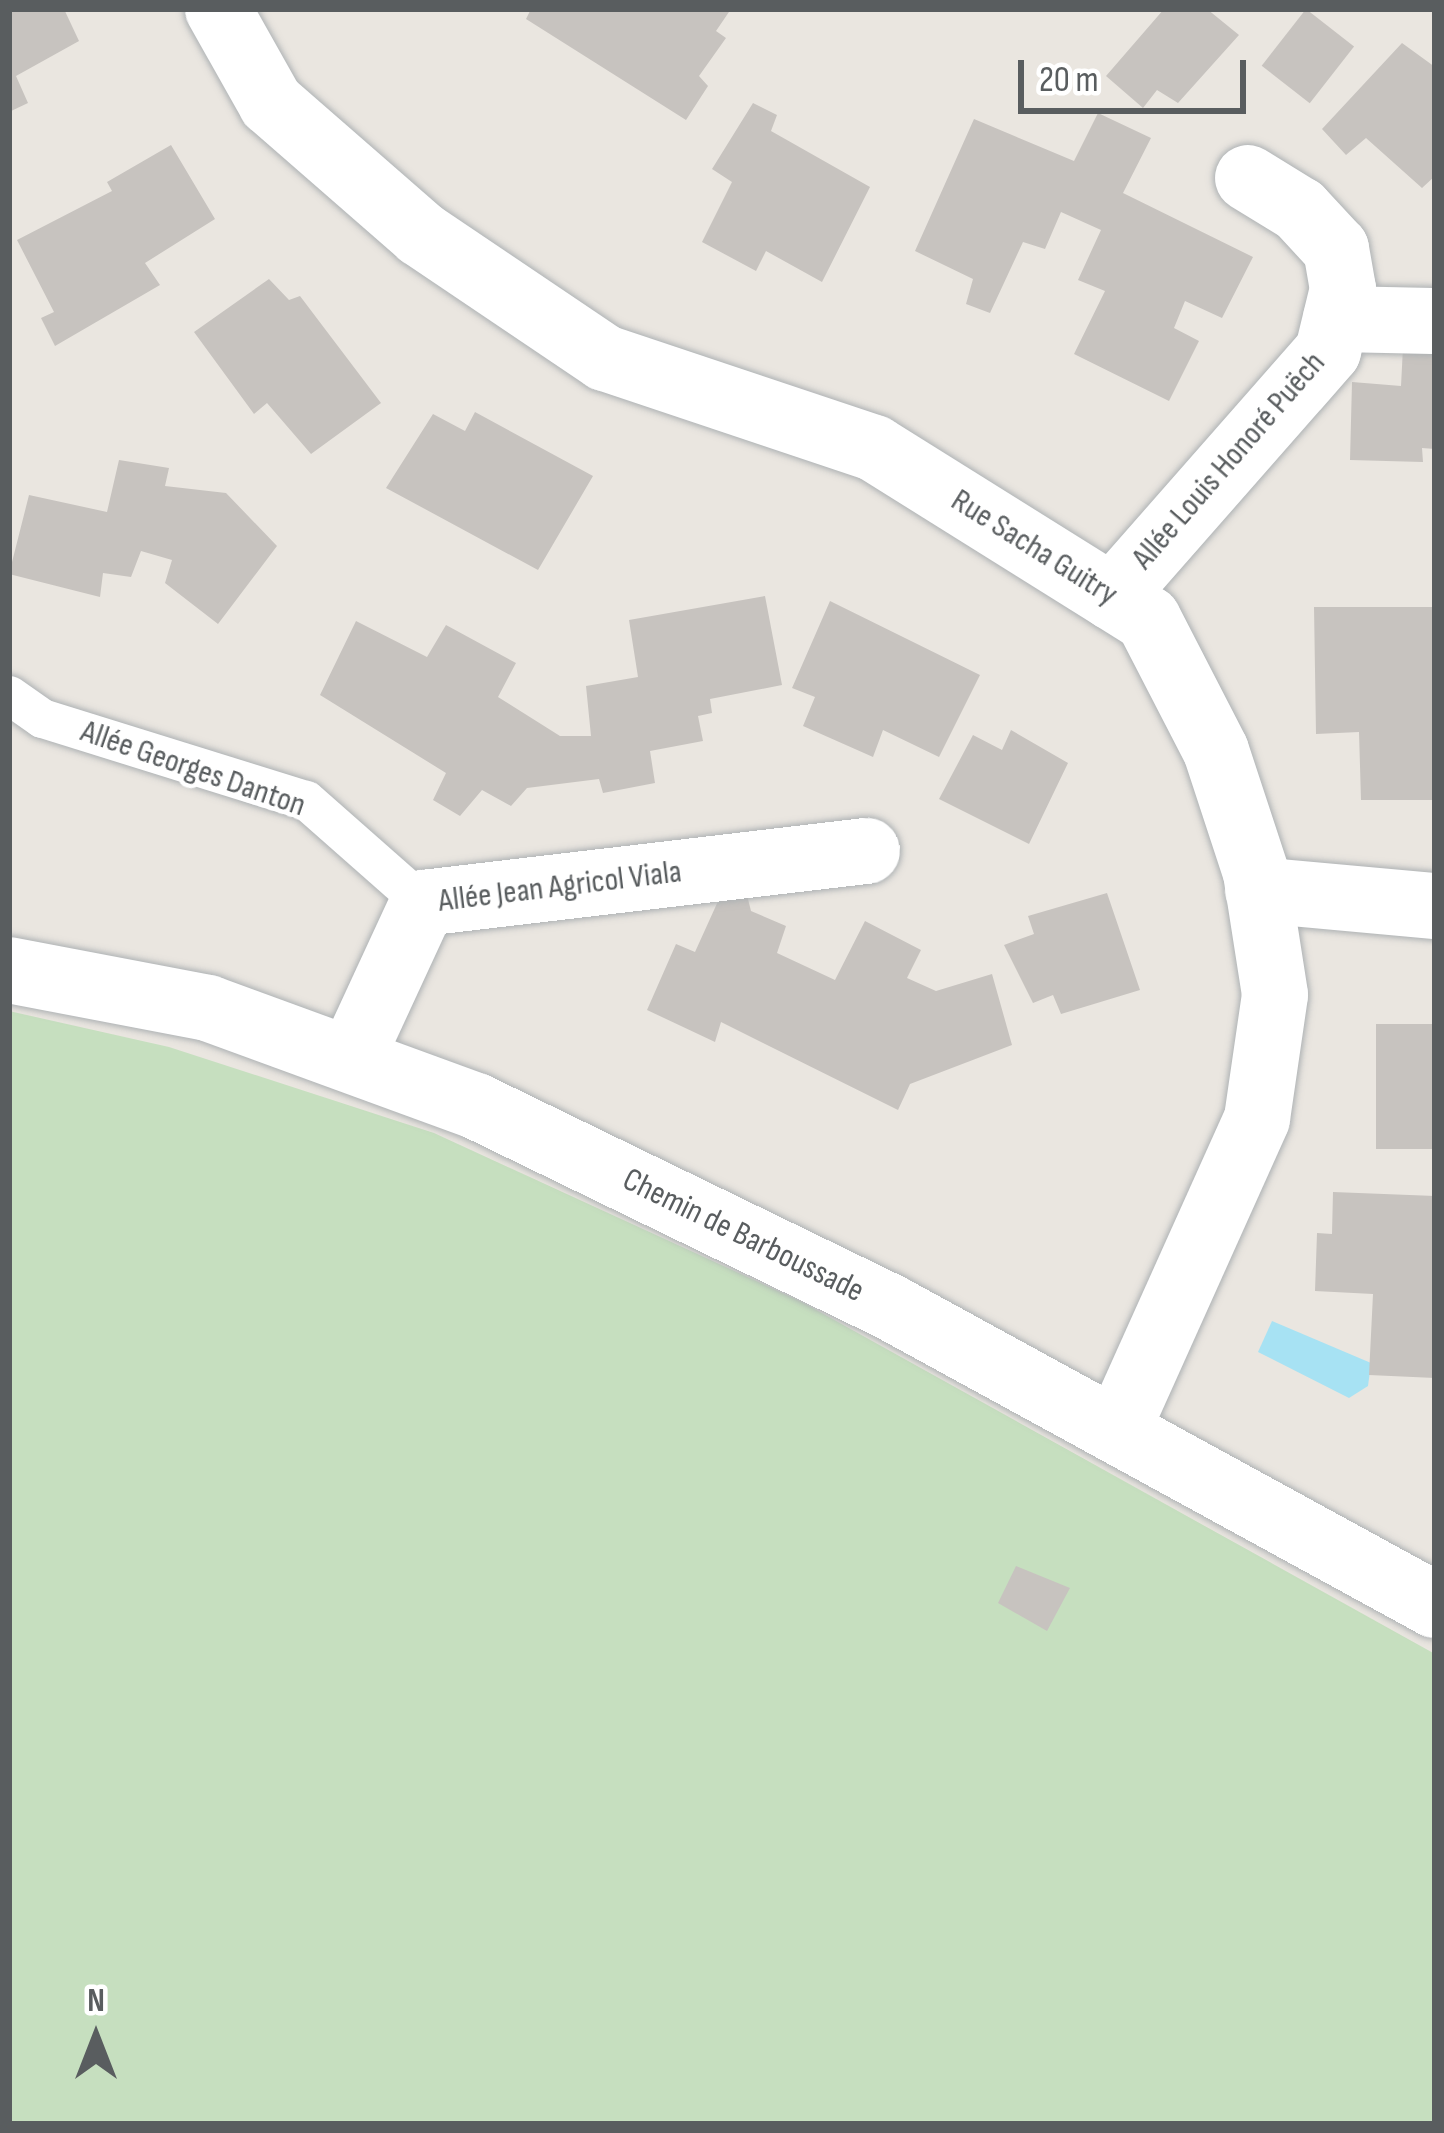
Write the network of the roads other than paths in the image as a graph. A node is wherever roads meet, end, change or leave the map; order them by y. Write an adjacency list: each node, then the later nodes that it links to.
1 (218, 9): 5 (street, Rue Sacha Guitry)
2 (1248, 178): 3 (street, Allée Louis Honoré Puëch)
3 (1336, 319): 4 (street, Allée Louis Honoré Puëch); 5 (street, Allée Louis Honoré Puëch)
4 (1435, 320)
5 (1112, 597): 8 (street, Rue Sacha Guitry)
6 (9, 695): 9 (lane, Allée Georges Danton)
7 (867, 851): 9 (street, Allée Jean Agricol Viala)
8 (1258, 890): 10 (street); 13 (street, Rue Sacha Guitry)
9 (423, 903): 12 (street, Allée Jean Agricol Viala)
10 (1435, 906)
11 (9, 970): 12 (street, Chemin de Barboussade)
12 (351, 1059): 13 (street, Chemin de Barboussade)
13 (1117, 1430): 14 (street, Chemin de Barboussade)
14 (1435, 1605)

